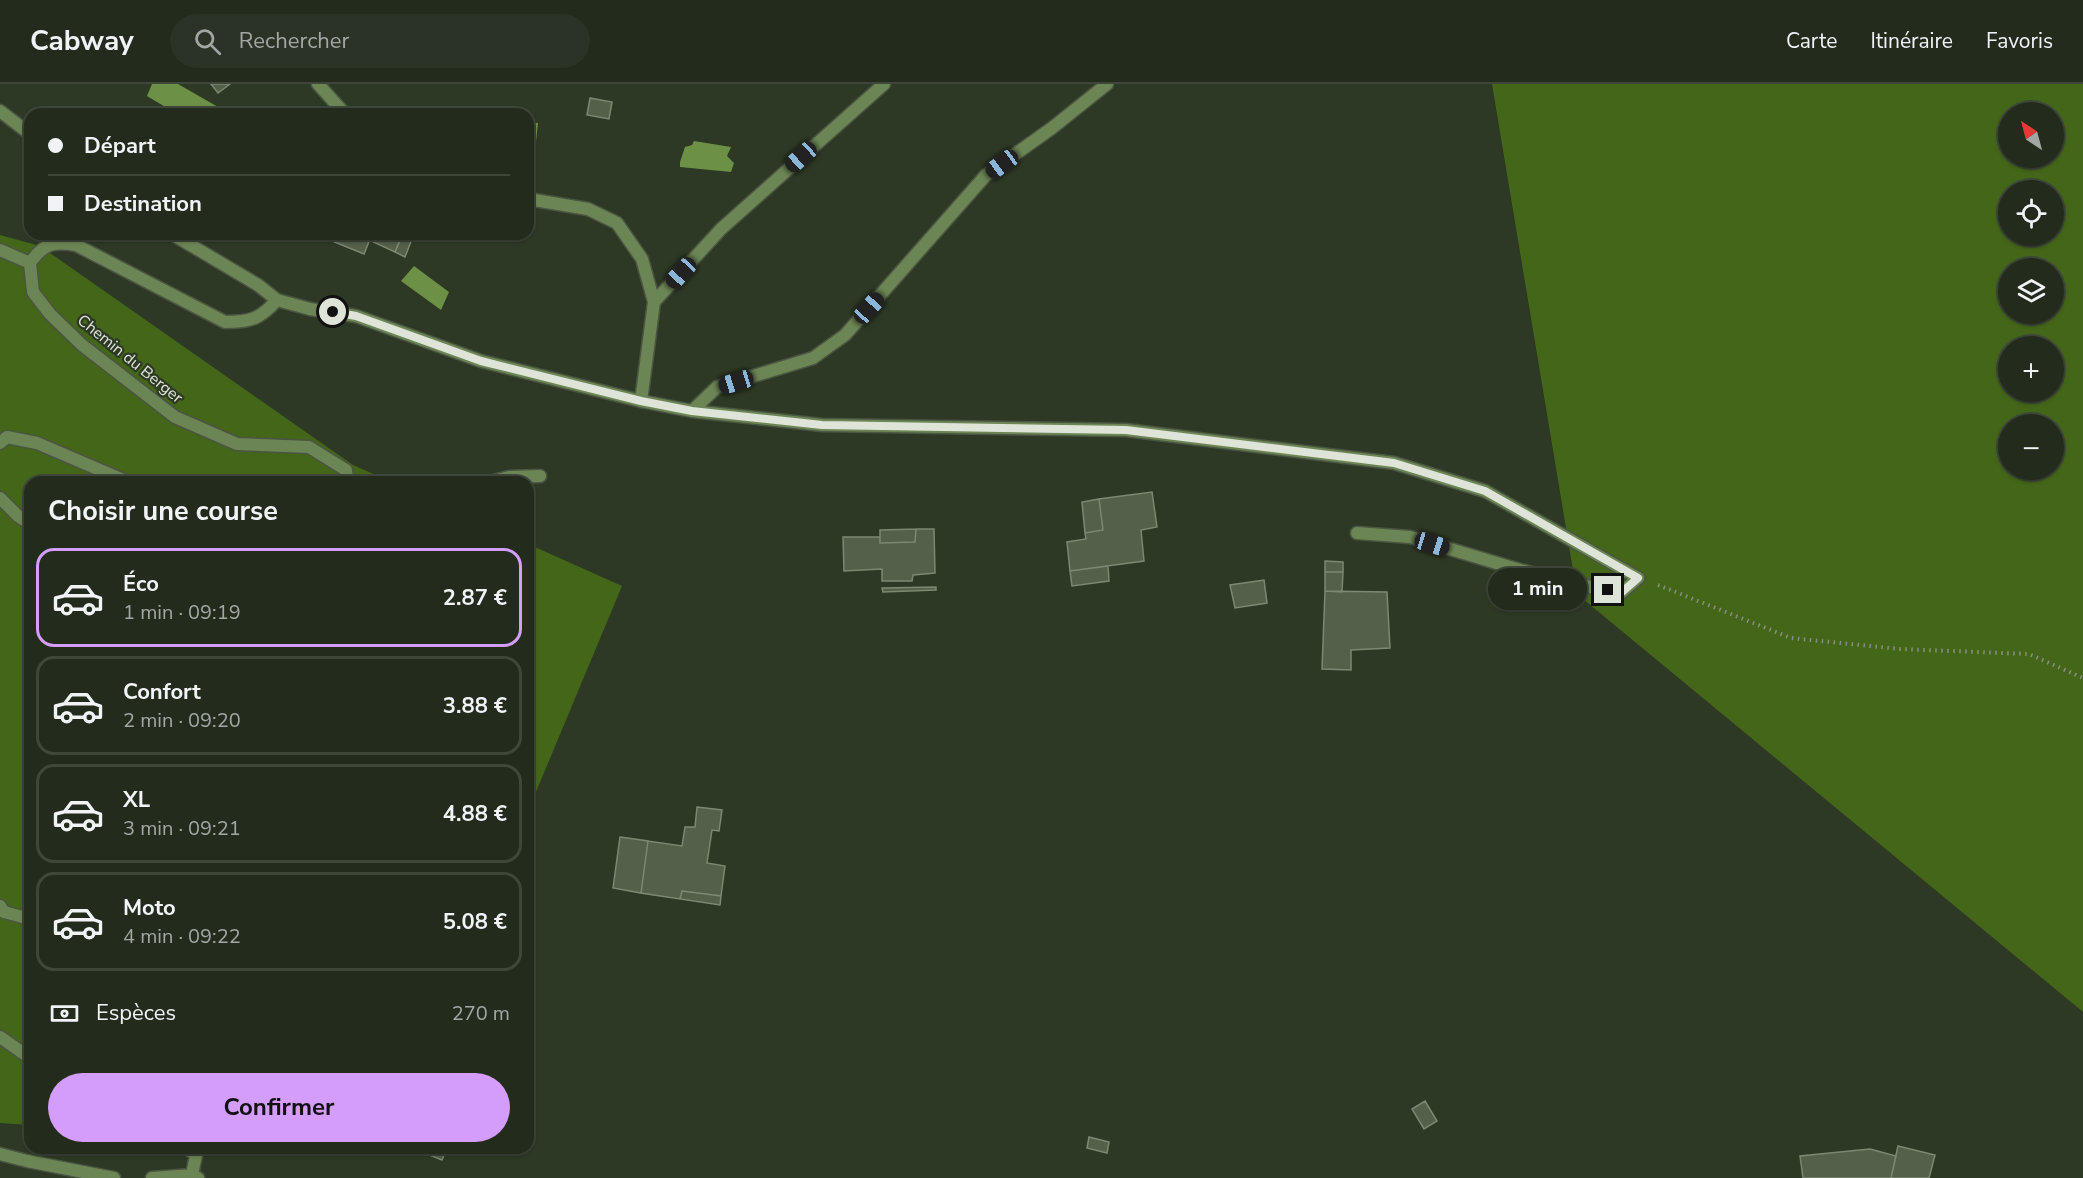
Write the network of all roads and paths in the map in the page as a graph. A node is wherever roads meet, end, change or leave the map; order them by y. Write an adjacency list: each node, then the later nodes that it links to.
1 (318, 84): 4 (street)
2 (884, 84): 12 (street)
3 (1107, 84): 14 (street)
4 (340, 108)
5 (0, 111): 6 (street)
6 (24, 129)
7 (534, 200): 12 (street)
8 (182, 240): 11 (street)
9 (0, 250): 10 (street)
10 (30, 262): 11 (street); 17 (street, Chemin du Berger)
11 (277, 300): 13 (street)
12 (654, 302): 13 (street)
13 (641, 401): 14 (street)
14 (692, 411): 23 (street)
15 (0, 443): 16 (street)
16 (114, 476)
17 (346, 476)
18 (534, 476): 19 (street)
19 (540, 476)
20 (0, 498): 21 (street)
21 (24, 520)
22 (1357, 533): 23 (street)
23 (1638, 578): 24 (path)
24 (2083, 678)
25 (0, 906): 26 (street)
26 (24, 917)
27 (0, 1037): 28 (street)
28 (24, 1054)
29 (0, 1154): 32 (street)
30 (194, 1154): 31 (street)
31 (195, 1177): 33 (street)
32 (114, 1178)
33 (153, 1178)

